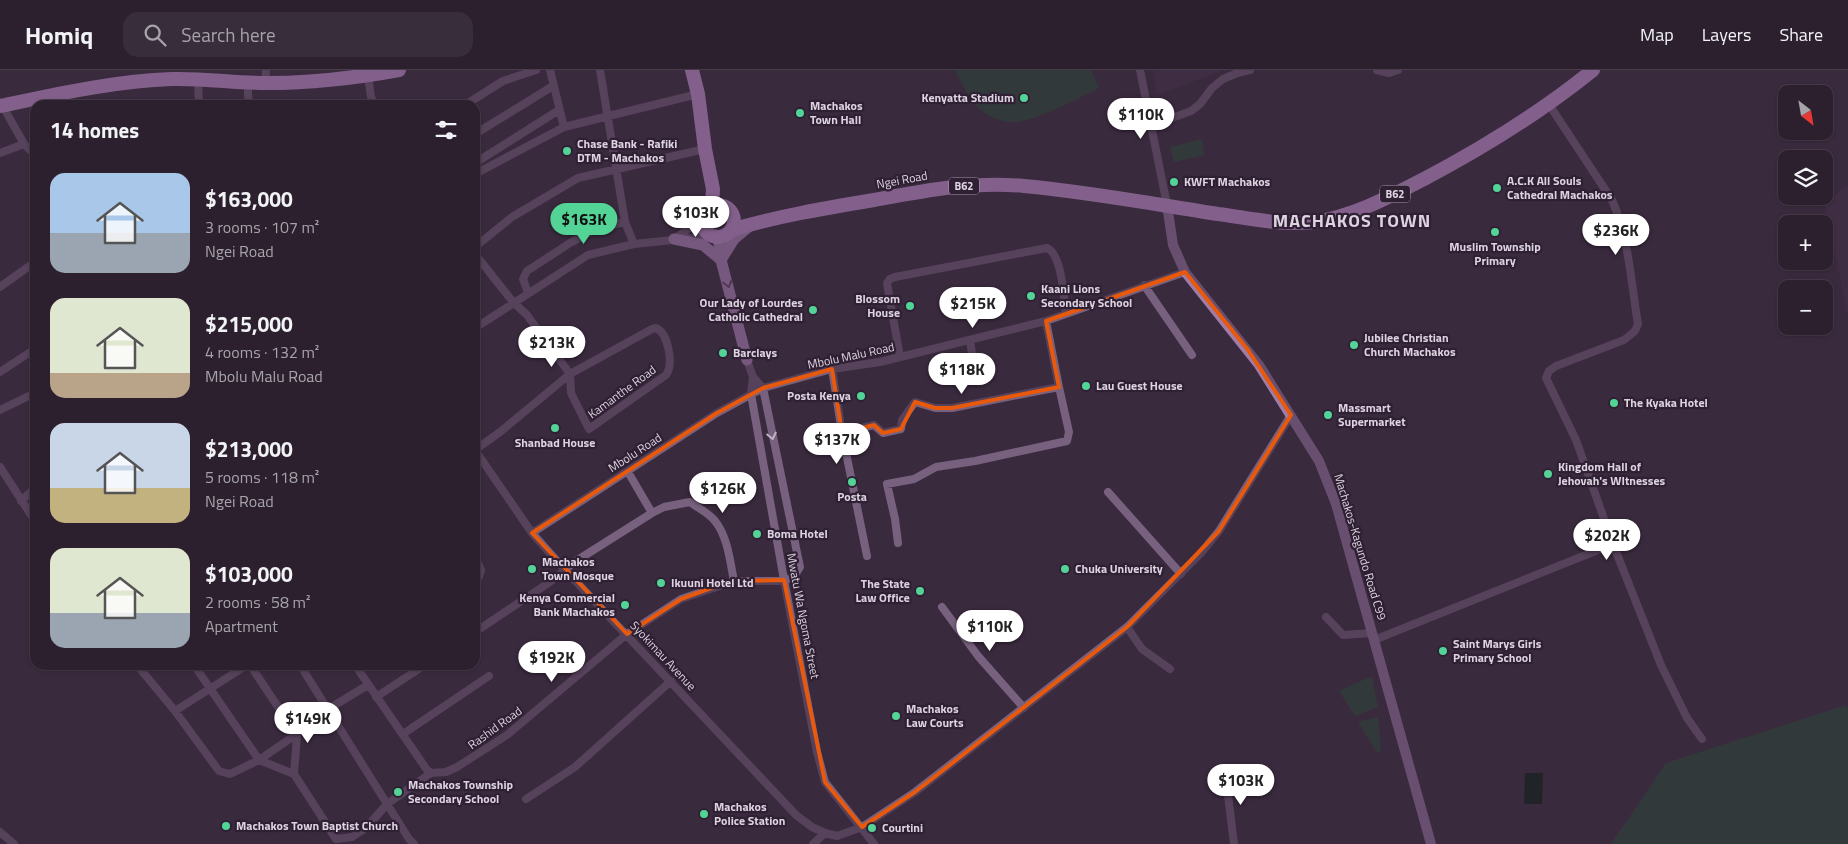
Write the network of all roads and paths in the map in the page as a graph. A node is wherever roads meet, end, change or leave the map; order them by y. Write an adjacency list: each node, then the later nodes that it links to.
1 (398, 70): 12 (highway)
2 (536, 70): 20 (street)
3 (550, 70): 15 (street)
4 (600, 70): 24 (street)
5 (692, 70): 16 (highway)
6 (1140, 70): 25 (street)
7 (1250, 70): 25 (street)
8 (1377, 70): 9 (street)
9 (1398, 70)
10 (1593, 70): 21 (highway, B62)
11 (265, 76): 12 (highway); 14 (highway)
12 (368, 76): 19 (street)
13 (198, 80): 14 (highway); 17 (street); 22 (highway)
14 (248, 81): 18 (street)
15 (553, 86): 23 (street); 27 (street)
16 (698, 94): 24 (street); 29 (highway)
17 (199, 100)
18 (249, 100)
19 (372, 100)
20 (472, 100)
21 (1548, 103): 36 (highway, B62); 83 (street)
22 (1, 106): 28 (street)
23 (559, 110): 26 (street); 32 (street)
24 (608, 116): 26 (street); 33 (street)
25 (1150, 126): 36 (street)
26 (564, 128): 34 (street)
27 (480, 131)
28 (24, 144): 30 (street); 31 (street)
29 (705, 149): 33 (street); 35 (highway)
30 (30, 150)
31 (0, 153)
32 (480, 160)
33 (615, 169): 38 (street); 42 (street)
34 (480, 171)
35 (721, 206): 37 (highway); 39 (highway); 40 (highway)
36 (1167, 206): 39 (highway, Ngei Road / B62); 47 (main road, Machakos-Kagundo Road C99)
37 (702, 218): 40 (highway); 41 (street)
38 (625, 222): 43 (street); 50 (street)
39 (758, 222): 40 (highway, B62); 45 (main road)
40 (721, 234): 41 (street); 45 (main road)
41 (674, 239): 43 (street); 45 (main road)
42 (480, 243)
43 (634, 244): 50 (street)
44 (480, 260): 51 (street)
45 (721, 260): 59 (main road, one-way to 59)
46 (30, 266): 49 (street)
47 (1185, 272): 48 (street, Mbolu Malu Road); 70 (main road, Machakos-Kagundo Road C99)
48 (1144, 285): 52 (street, Mbolu Malu Road); 57 (street)
49 (0, 287)
50 (528, 293): 51 (street)
51 (513, 302): 54 (street); 62 (street)
52 (1066, 314): 53 (street, Mbolu Malu Road); 58 (street)
53 (1046, 322): 55 (street, Mbolu Malu Road); 65 (street)
54 (480, 325)
55 (970, 341): 58 (street, Mbolu Malu Road); 64 (street)
56 (30, 352): 61 (street)
57 (1192, 355)
58 (900, 357): 60 (street, Mbolu Malu Road)
59 (747, 360): 63 (street)
60 (832, 369): 66 (street, Mbolu Malu Road); 71 (street)
61 (0, 372)
62 (570, 374): 62 (street, Kamanthe Road); 72 (street, Kamanthe Road)
63 (753, 377): 66 (street); 67 (street, Mwatu Wa Ngoma Street)
64 (962, 377)
65 (1059, 387): 71 (street); 82 (street)
66 (763, 388): 67 (street, Mbolu Malu Road); 87 (street, Mwatu Wa Ngoma Street, one-way to 87)
67 (751, 394): 75 (street, Mbolu Road); 87 (street, Mwatu Wa Ngoma Street)
68 (30, 395): 69 (street)
69 (0, 410)
70 (1291, 415): 86 (street); 94 (main road, Machakos-Kagundo Road C99)
71 (842, 433): 84 (street)
72 (480, 446)
73 (480, 457): 81 (street, Syokimau Avenue)
74 (0, 467): 78 (street)
75 (628, 472): 79 (street); 81 (street, Mbolu Road)
76 (1108, 492): 86 (street)
77 (30, 493): 78 (street)
78 (21, 501): 80 (street)
79 (652, 513): 85 (street); 88 (street)
80 (30, 514)
81 (532, 533): 85 (street, Syokimau Avenue)
82 (898, 543)
83 (1613, 544): 94 (street); 113 (street)
84 (867, 556)
85 (566, 570): 92 (street); 93 (street, Syokimau Avenue)
86 (1181, 574): 91 (street)
87 (784, 580): 88 (street, Rashid Road); 120 (street, Mwatu Wa Ngoma Street)
88 (734, 581): 93 (street, Rashid Road)
89 (942, 607): 108 (street)
90 (1326, 617): 94 (street)
91 (1127, 627): 95 (street); 108 (street)
92 (480, 629)
93 (627, 634): 104 (street, Syokimau Avenue); 116 (street, Rashid Road)
94 (1373, 636): 128 (main road, Machakos-Kagundo Road C99)
95 (1170, 669)
96 (141, 670): 109 (street)
97 (197, 670): 106 (street)
98 (241, 670): 106 (street)
99 (252, 670): 112 (street)
100 (303, 670): 110 (street)
101 (358, 670): 105 (street)
102 (417, 670): 107 (street)
103 (489, 676): 111 (street)
104 (670, 681): 118 (street); 122 (street, Syokimau Avenue)
105 (368, 685): 107 (street); 110 (street)
106 (210, 688): 109 (street); 114 (street)
107 (376, 697): 111 (street)
108 (1024, 708): 120 (street)
109 (175, 711): 114 (street)
110 (329, 712): 112 (street); 119 (street)
111 (403, 734): 116 (street)
112 (297, 735): 114 (street); 117 (street)
113 (1702, 739)
114 (259, 760): 117 (street)
115 (1225, 771): 127 (street)
116 (431, 773): 119 (street)
117 (294, 774): 119 (street)
118 (526, 799)
119 (387, 804): 124 (street)
120 (862, 827): 122 (street); 126 (street, Mwatu Wa Ngoma Street)
121 (0, 832): 123 (street)
122 (825, 833): 125 (street)
123 (14, 844)
124 (414, 844)
125 (813, 844)
126 (874, 844)
127 (1234, 844)
128 (1430, 844)

